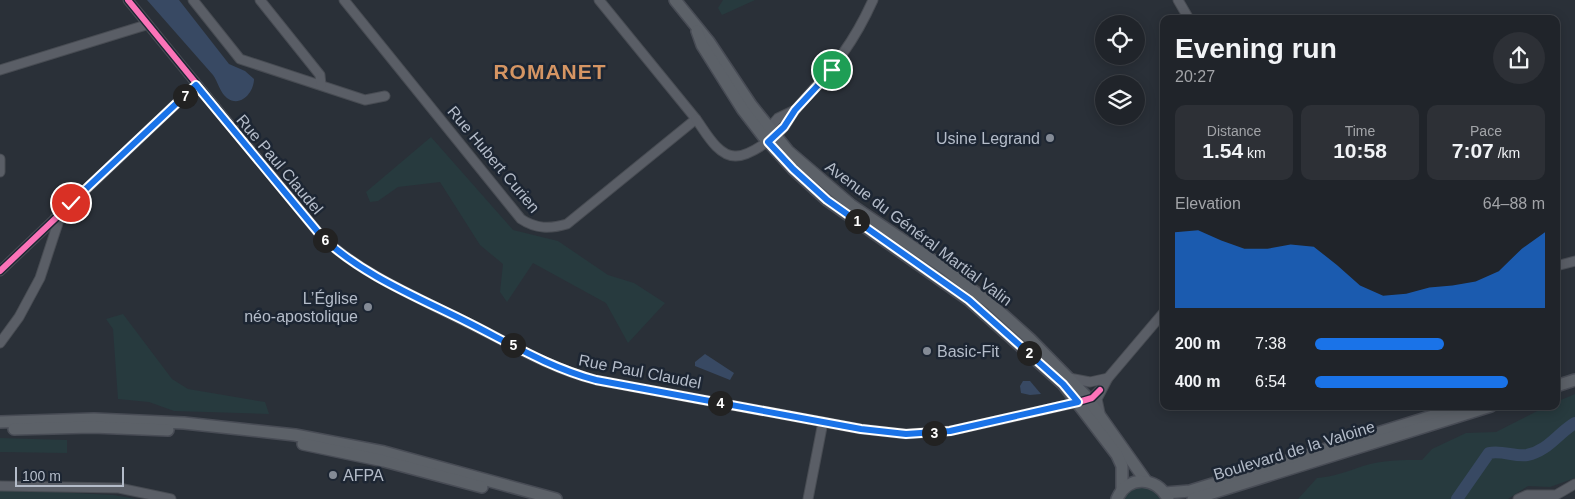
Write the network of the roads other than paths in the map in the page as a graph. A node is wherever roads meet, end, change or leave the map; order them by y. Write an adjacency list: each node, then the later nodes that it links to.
1 (128, 0): 10 (street, Rue Paul Claudel)
2 (193, 0): 13 (street)
3 (260, 0): 13 (street)
4 (344, 0): 15 (street, Rue Hubert Curien)
5 (599, 0): 15 (street)
6 (676, 0): 16 (main road, Avenue du Général Martial Valin)
7 (873, 0): 16 (street)
8 (1178, 0): 9 (street)
9 (1187, 15)
10 (146, 25): 11 (street); 12 (street, Rue Paul Claudel)
11 (0, 70)
12 (196, 85): 19 (street); 38 (street, Rue Paul Claudel)
13 (321, 85): 14 (street)
14 (385, 96)
15 (696, 119): 16 (street)
16 (767, 138): 28 (main road, Avenue du Général Martial Valin); 34 (main road, Avenue du Général Martial Valin)
17 (0, 159): 18 (street)
18 (0, 172)
19 (55, 218): 20 (street); 21 (street)
20 (42, 230): 21 (street); 24 (street)
21 (50, 247): 26 (street)
22 (1575, 261): 23 (street)
23 (1560, 265)
24 (0, 271)
25 (1160, 317): 30 (street)
26 (0, 343)
27 (1575, 372): 29 (main road)
28 (1068, 377): 30 (street); 34 (main road, Avenue du Général Martial Valin)
29 (1560, 377)
30 (1108, 378): 33 (street); 34 (street)
31 (1575, 380): 32 (main road)
32 (1560, 385)
33 (1100, 390): 34 (street); 39 (street)
34 (1084, 399): 38 (street, Rue Paul Claudel); 39 (main road, Avenue du Général Martial Valin); 44 (main road, Avenue du Général Martial Valin)
35 (1452, 410): 45 (main road, Boulevard de la Valoine)
36 (1478, 410): 50 (main road, Boulevard de la Valoine)
37 (0, 422): 48 (main road)
38 (823, 422): 49 (street)
39 (1105, 422): 41 (main road, Avenue du Général Martial Valin)
40 (0, 430): 47 (main road)
41 (1146, 481): 44 (main road); 45 (main road)
42 (1575, 484): 51 (street)
43 (0, 486): 46 (street)
44 (1119, 494)
45 (1167, 496)
46 (171, 499)
47 (529, 499)
48 (556, 499)
49 (808, 499)
50 (1193, 499)
51 (1518, 499)

